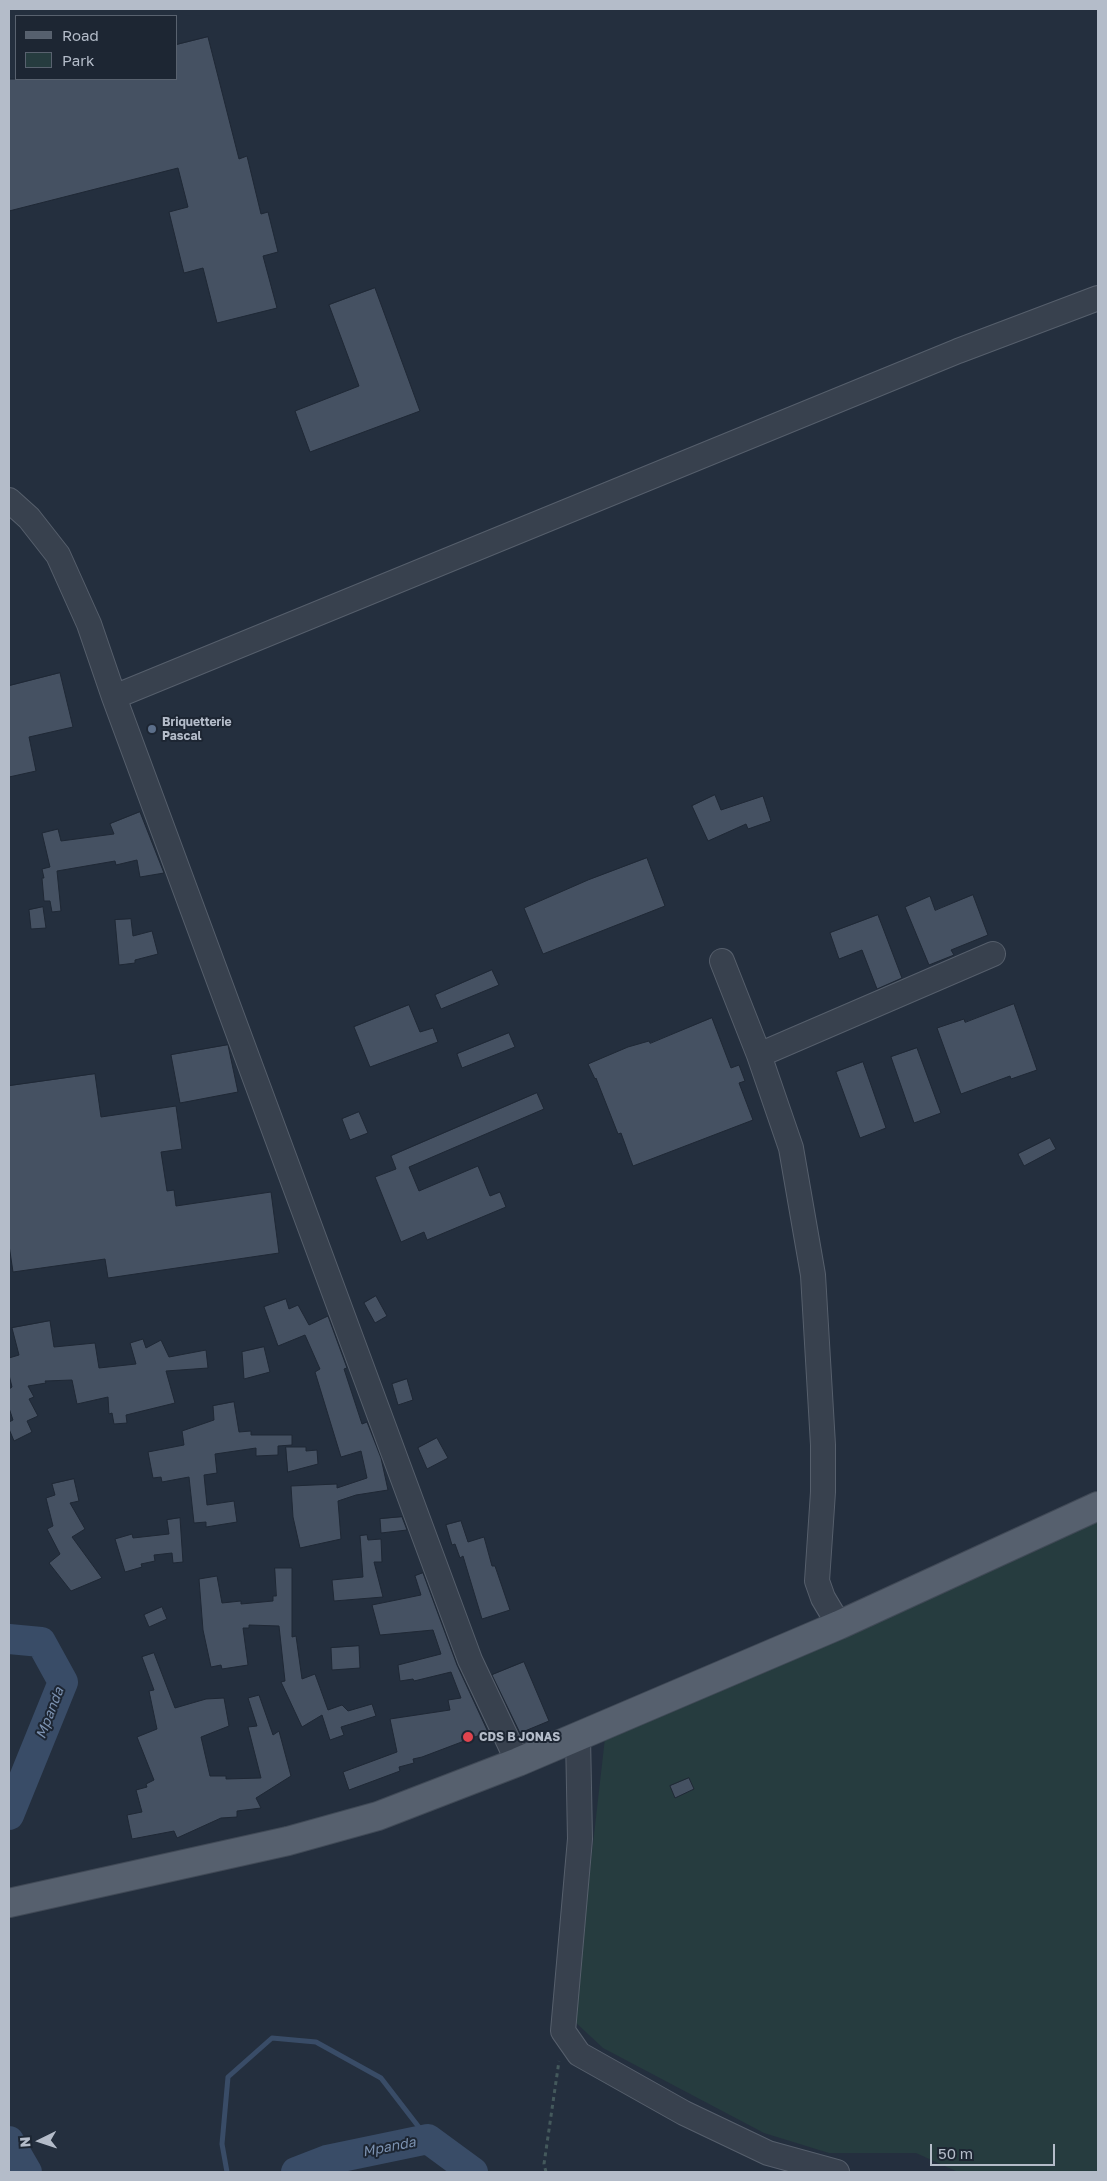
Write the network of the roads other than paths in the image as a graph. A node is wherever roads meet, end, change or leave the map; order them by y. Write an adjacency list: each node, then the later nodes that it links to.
1 (1098, 298): 3 (street)
2 (9, 500): 3 (street)
3 (114, 697): 10 (street)
4 (994, 954): 6 (street)
5 (722, 962): 6 (street)
6 (759, 1055): 8 (street)
7 (1098, 1506): 8 (main road)
8 (839, 1624): 9 (main road)
9 (578, 1736): 10 (main road); 12 (street)
10 (518, 1762): 11 (main road)
11 (14, 1902)
12 (837, 2172)

